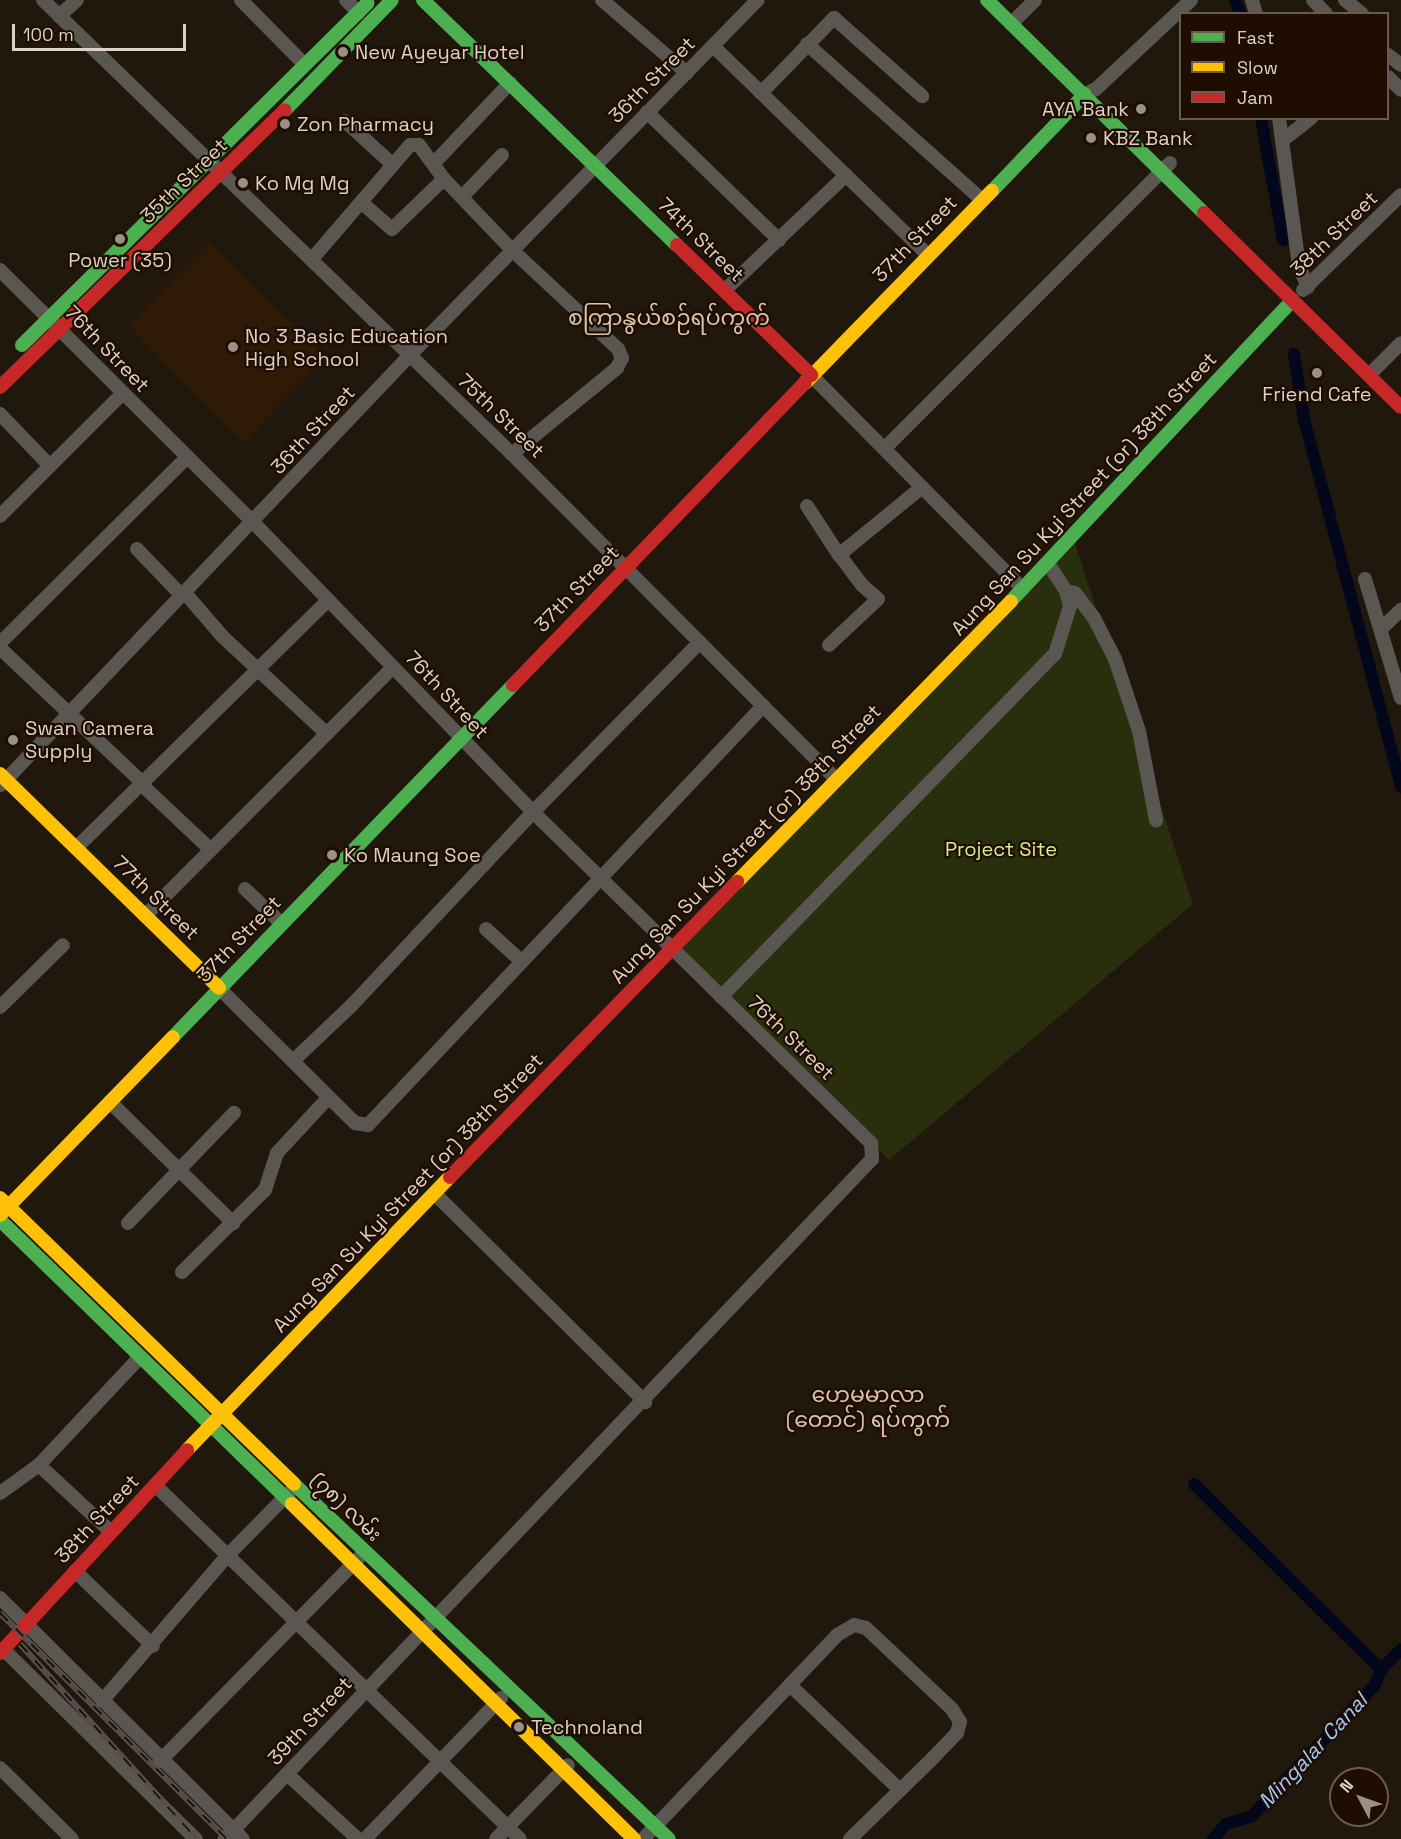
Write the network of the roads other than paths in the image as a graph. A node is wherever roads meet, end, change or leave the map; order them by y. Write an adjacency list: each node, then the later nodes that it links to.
1 (43, 0): 19 (street, 75th Street)
2 (77, 0): 19 (street)
3 (241, 0): 24 (street)
4 (346, 0): 18 (street)
5 (371, 0): 18 (main road, 35th Street)
6 (392, 0): 34 (main road, 35th Street)
7 (423, 0): 28 (main road, 74th Street)
8 (602, 0): 26 (street)
9 (758, 0): 22 (street, 36th Street)
10 (987, 0): 20 (main road)
11 (1005, 0): 20 (main road)
12 (1035, 0): 20 (street)
13 (1191, 0): 31 (street, 37th Street)
14 (1313, 0): 16 (street)
15 (1348, 1): 17 (street)
16 (1324, 12)
17 (1360, 12)
18 (359, 13): 24 (main road, 35th Street)
19 (59, 16): 41 (street, 75th Street)
20 (1015, 19): 31 (main road)
21 (807, 44): 32 (street); 33 (street); 51 (street)
22 (713, 46): 26 (street, 36th Street); 32 (street)
23 (1389, 56): 25 (street)
24 (305, 65): 29 (main road, 35th Street)
25 (1401, 65)
26 (687, 73): 35 (street, 36th Street)
27 (1389, 78): 30 (street)
28 (510, 83): 42 (street); 44 (main road, 74th Street)
29 (282, 88): 34 (main road); 41 (main road, 35th Street)
30 (1401, 90)
31 (1091, 92): 45 (main road); 51 (main road, 37th Street)
32 (761, 93): 47 (street)
33 (922, 96)
34 (294, 101): 46 (main road, 35th Street)
35 (647, 112): 44 (street, 36th Street); 53 (street)
36 (1279, 120): 39 (street)
37 (1308, 120): 39 (street)
38 (345, 121): 43 (street)
39 (1283, 140): 59 (street)
40 (502, 155): 50 (street)
41 (209, 160): 46 (street, 75th Street); 60 (main road, 35th Street)
42 (435, 162): 43 (street); 48 (street)
43 (393, 165): 52 (street)
44 (595, 166): 54 (street, 36th Street); 58 (main road, 74th Street)
45 (1166, 168): 59 (main road); 73 (street)
46 (220, 172): 56 (street, 75th Street); 61 (main road, 35th Street)
47 (846, 175): 53 (street); 55 (street)
48 (444, 179): 50 (street); 52 (street)
49 (1401, 195): 59 (street, 38th Street)
50 (462, 197): 54 (street)
51 (981, 199): 55 (main road, 37th Street)
52 (360, 202): 56 (street)
53 (778, 240): 58 (street)
54 (512, 250): 63 (street, 36th Street); 74 (street)
55 (927, 254): 66 (main road, 37th Street)
56 (312, 259): 63 (street, 75th Street)
57 (0, 270): 60 (street, 76th Street)
58 (724, 290): 66 (main road, 74th Street)
59 (1302, 292): 64 (main road); 67 (main road); 83 (main road, Aung San Su Kyi Street (or) 38th Street)
60 (50, 317): 61 (street, 76th Street); 65 (main road, 35th Street)
61 (61, 329): 68 (main road, 35th Street); 70 (street, 76th Street)
62 (1401, 343): 64 (street)
63 (410, 355): 74 (street, 75th Street); 80 (street, 36th Street)
64 (1379, 365): 67 (street); 69 (main road)
65 (0, 367)
66 (811, 375): 73 (street, 74th Street); 84 (main road, 37th Street)
67 (1369, 375): 71 (main road)
68 (0, 387)
69 (1401, 387)
70 (122, 394): 75 (street, 76th Street); 76 (street)
71 (1401, 407)
72 (0, 414): 76 (street)
73 (885, 448): 77 (street, 74th Street)
74 (512, 454): 84 (street, 75th Street)
75 (187, 457): 80 (street, 76th Street); 93 (street)
76 (50, 466): 79 (street)
77 (922, 487): 82 (street); 86 (street, 74th Street)
78 (807, 506): 82 (street)
79 (0, 516)
80 (253, 522): 88 (street, 36th Street); 89 (street, 76th Street)
81 (137, 549): 88 (street)
82 (839, 555): 94 (street)
83 (1048, 563): 86 (main road, Aung San Su Kyi Street (or) 38th Street); 87 (street)
84 (626, 567): 92 (street, 75th Street); 102 (main road, 37th Street)
85 (1365, 579): 91 (street)
86 (1023, 589): 103 (main road, Aung San Su Kyi Street (or) 38th Street)
87 (1066, 591): 107 (street); 119 (street)
88 (183, 595): 97 (street); 100 (street, 36th Street)
89 (328, 600): 96 (street, 76th Street); 97 (street)
90 (1401, 610): 91 (street)
91 (1381, 629): 98 (street)
92 (700, 642): 99 (street, 75th Street); 106 (street)
93 (0, 643)
94 (829, 645)
95 (0, 648): 100 (street)
96 (393, 667): 101 (street); 102 (street, 76th Street)
97 (259, 668): 101 (street); 105 (street)
98 (1401, 698)
99 (763, 706): 103 (street, 75th Street); 110 (street)
100 (68, 715): 104 (street, 36th Street); 105 (street)
101 (327, 734): 109 (street)
102 (460, 738): 106 (street, 76th Street); 113 (main road, 37th Street)
103 (836, 779): 116 (main road, Aung San Su Kyi Street (or) 38th Street)
104 (2, 780): 108 (main road, 77th Street)
105 (142, 784): 108 (street); 109 (street)
106 (533, 812): 110 (street, 76th Street); 121 (street)
107 (1156, 820)
108 (76, 848): 112 (main road, 77th Street)
109 (211, 850): 112 (street)
110 (601, 876): 116 (street, 76th Street); 117 (street)
111 (245, 889): 113 (street)
112 (145, 916): 118 (main road, 77th Street)
113 (281, 923): 118 (main road, 37th Street)
114 (486, 929): 117 (street)
115 (63, 945): 120 (street)
116 (674, 946): 119 (street, 76th Street); 127 (main road, Aung San Su Kyi Street (or) 38th Street)
117 (521, 961): 122 (street, 77th Street)
118 (219, 988): 121 (street, 77th Street); 123 (main road, 37th Street)
119 (722, 997): 125 (street, 76th Street)
120 (3, 999)
121 (294, 1060): 122 (street, 77th Street)
122 (329, 1097): 131 (street)
123 (110, 1102): 126 (street); 128 (main road, 37th Street)
124 (234, 1113): 126 (street)
125 (871, 1143): 134 (street, 39th Street)
126 (180, 1170): 130 (street); 131 (street)
127 (435, 1194): 134 (street); 135 (main road, Aung San Su Kyi Street (or) 38th Street)
128 (3, 1207): 135 (main road, (၇၈) လမ်း)
129 (0, 1220): 133 (main road, (၇၈) လမ်း)
130 (128, 1223)
131 (233, 1223): 132 (street)
132 (182, 1272)
133 (139, 1359): 136 (main road, (၇၈) လမ်း); 137 (street)
134 (645, 1402): 148 (street, 39th Street)
135 (223, 1411): 136 (main road, 38th Street); 139 (main road, (၇၈) လမ်း)
136 (210, 1426): 138 (main road, 38th Street); 141 (main road, (၇၈) လမ်း)
137 (39, 1465): 140 (street); 142 (street)
138 (155, 1485): 142 (main road, 38th Street); 144 (street)
139 (296, 1485): 141 (street); 143 (main road, (၇၈) လမ်း)
140 (0, 1493)
141 (285, 1497): 144 (street); 145 (main road, (၇၈) လမ်း)
142 (111, 1532): 146 (main road, 38th Street)
143 (364, 1552): 145 (street); 148 (main road, (၇၈) လမ်း)
144 (229, 1554): 149 (street); 152 (street)
145 (354, 1563): 149 (street); 151 (main road, (၇၈) လမ်း)
146 (75, 1571): 150 (main road, 38th Street); 152 (street)
147 (0, 1598): 150 (street)
148 (436, 1618): 151 (street, 39th Street); 155 (main road, (၇၈) လမ်း)
149 (295, 1622): 156 (street); 160 (street)
150 (26, 1624): 153 (main road, 38th Street); 157 (street)
151 (425, 1631): 156 (street, 39th Street); 158 (main road, (၇၈) လမ်း)
152 (153, 1646): 157 (street)
153 (3, 1647): 170 (street)
154 (790, 1685): 165 (street); 165 (street); 166 (street)
155 (511, 1689): 158 (street); 159 (main road, (၇၈) လမ်း)
156 (365, 1692): 161 (street); 164 (street, 39th Street)
157 (102, 1701): 160 (street)
158 (497, 1702): 161 (street); 163 (main road, (၇၈) လမ်း)
159 (579, 1753): 163 (street); 166 (main road, (၇၈) လမ်း)
160 (160, 1761): 168 (street)
161 (440, 1762): 167 (street); 172 (street)
162 (0, 1768): 169 (street)
163 (563, 1770): 167 (street); 175 (main road, (၇၈) လမ်း)
164 (287, 1774): 168 (street, 39th Street); 171 (street)
165 (900, 1790): 178 (street)
166 (656, 1826): 176 (street); 177 (main road, (၇၈) လမ်း)
167 (508, 1827): 173 (street); 174 (street)
168 (234, 1836)
169 (72, 1839)
170 (196, 1839)
171 (358, 1839)
172 (365, 1839)
173 (496, 1839)
174 (520, 1839)
175 (633, 1839)
176 (643, 1839)
177 (669, 1839)
178 (850, 1839)

